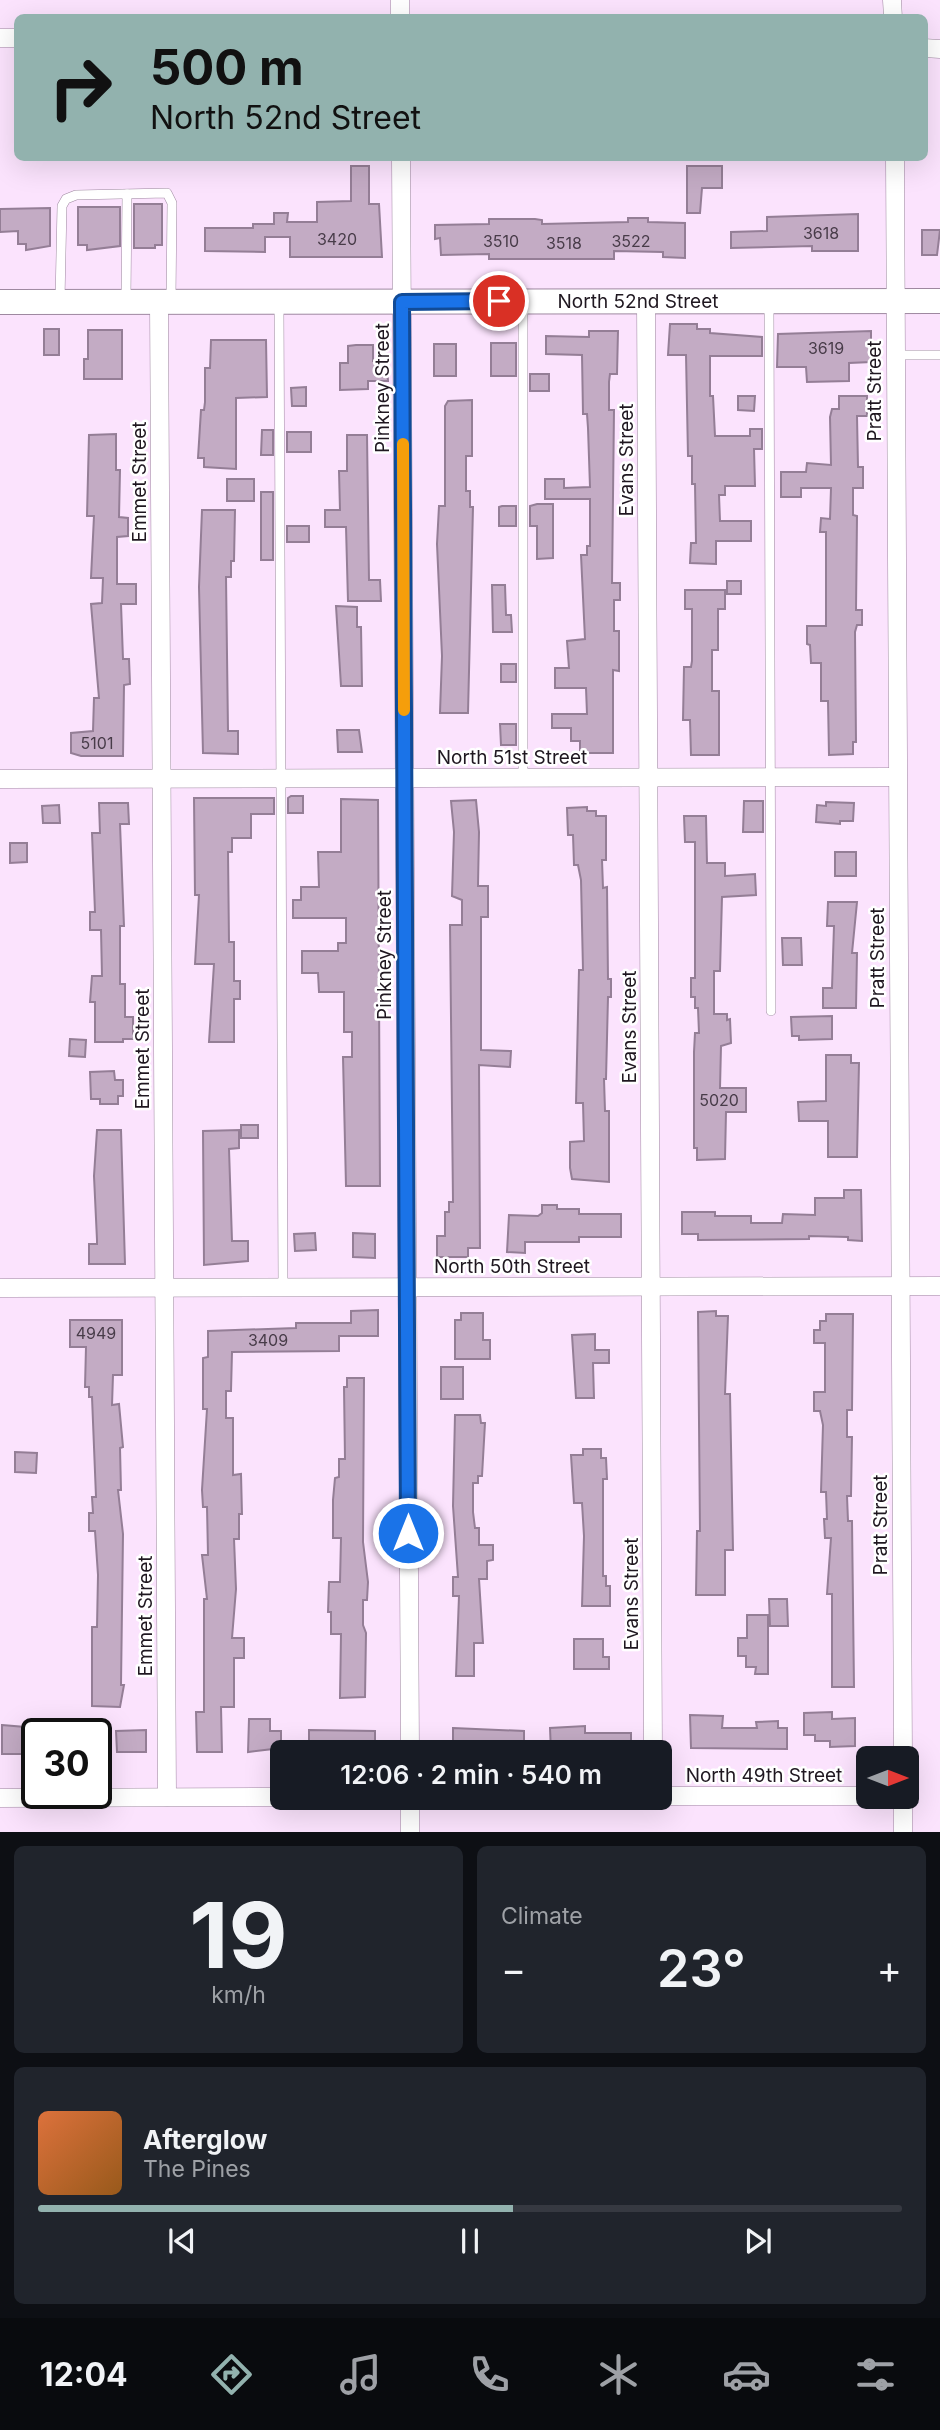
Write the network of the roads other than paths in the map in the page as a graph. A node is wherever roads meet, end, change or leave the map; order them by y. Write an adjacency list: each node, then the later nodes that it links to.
1 (401, 161): 14 (street, Pinkney Street)
2 (895, 161): 7 (street, Pratt Street)
3 (127, 194): 10 (lane); 11 (lane); 12 (lane)
4 (523, 301): 5 (main road, North 52nd Street); 14 (main road, North 52nd Street); 22 (lane)
5 (646, 301): 6 (main road, North 52nd Street); 23 (street, Evans Street)
6 (769, 301): 7 (main road, North 52nd Street); 17 (lane)
7 (896, 301): 8 (main road, North 52nd Street); 15 (street, Pratt Street)
8 (940, 301)
9 (0, 302): 10 (main road, North 52nd Street)
10 (60, 302): 11 (main road, North 52nd Street)
11 (126, 302): 12 (main road, North 52nd Street)
12 (165, 302): 13 (main road, North 52nd Street); 19 (street, Emmet Street)
13 (279, 302): 14 (main road, North 52nd Street); 20 (lane)
14 (402, 302): 21 (street, Pinkney Street)
15 (895, 355): 16 (lane); 18 (street, Pratt Street)
16 (940, 355)
17 (770, 777): 18 (street, North 51st Street); 23 (street, North 51st Street); 25 (lane)
18 (897, 777): 26 (street, Pratt Street)
19 (161, 778): 20 (street, North 51st Street); 24 (street, North 51st Street); 30 (street, Emmet Street)
20 (282, 778): 21 (street, North 51st Street); 31 (lane)
21 (405, 778): 22 (street, North 51st Street); 28 (street, Pinkney Street)
22 (523, 778): 23 (street, North 51st Street)
23 (648, 778): 29 (street, Evans Street)
24 (0, 779)
25 (771, 1011)
26 (900, 1286): 27 (street, North 50th Street); 29 (street, North 50th Street); 35 (street, Pratt Street)
27 (940, 1286)
28 (407, 1287): 29 (street, North 50th Street); 31 (street, North 50th Street); 33 (street, Pinkney Street)
29 (651, 1287): 34 (street, Evans Street)
30 (164, 1288): 31 (street, North 50th Street); 32 (street, North 50th Street); 38 (street, Emmet Street)
31 (283, 1288)
32 (0, 1289)
33 (410, 1740)
34 (653, 1740)
35 (903, 1746)
36 (672, 1796): 37 (street, North 49th Street)
37 (856, 1796)
38 (167, 1797): 39 (street); 40 (street)
39 (270, 1797)
40 (0, 1798)
41 (410, 1810): 43 (street)
42 (903, 1810): 44 (street)
43 (410, 1832)
44 (903, 1832)

